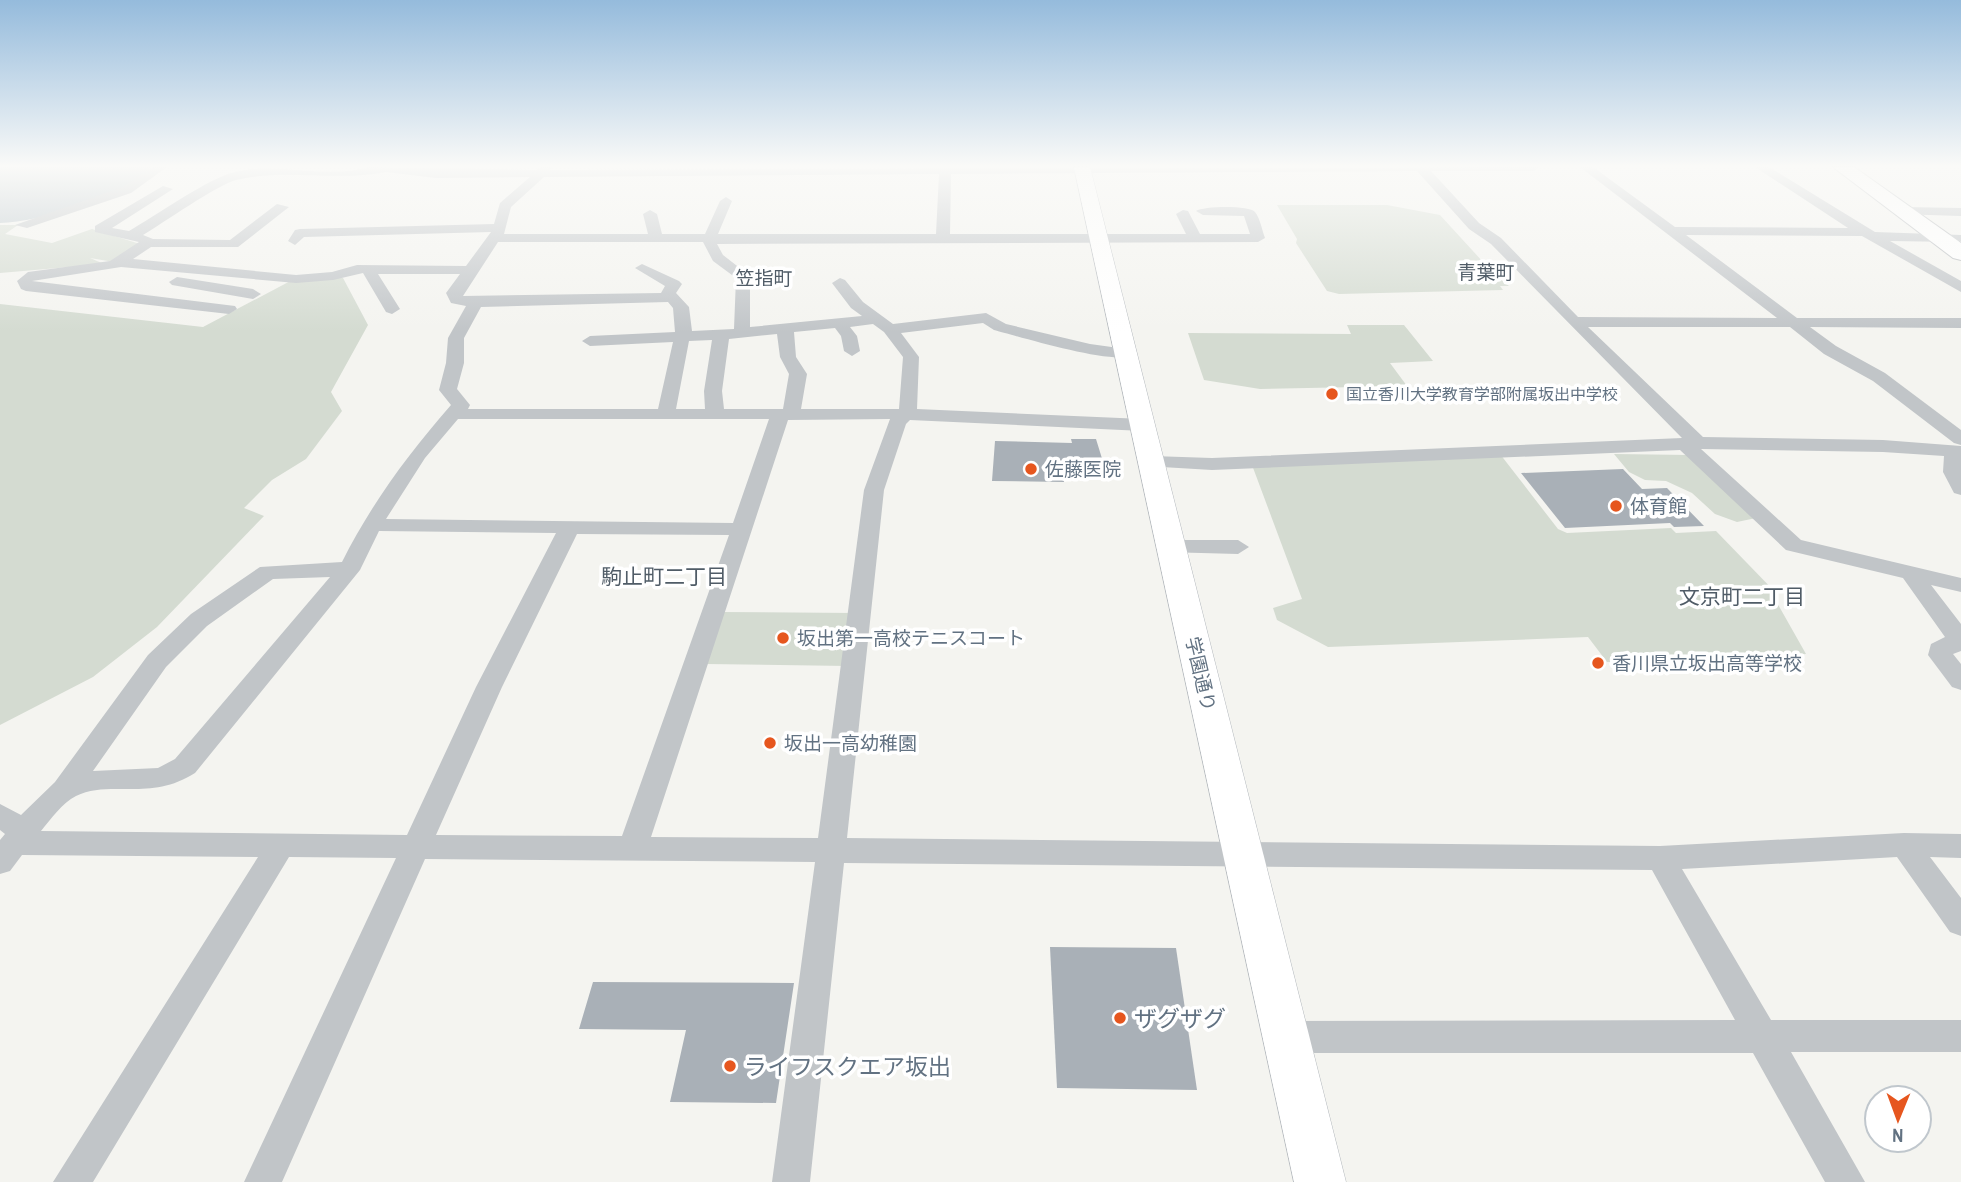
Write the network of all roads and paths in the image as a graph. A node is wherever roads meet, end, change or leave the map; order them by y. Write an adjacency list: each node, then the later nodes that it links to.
1 (31, 222): 16 (street)
2 (111, 222): 20 (street)
3 (154, 222): 20 (street)
4 (263, 222): 29 (street)
5 (501, 222): 18 (street)
6 (652, 222): 25 (street)
7 (716, 222): 26 (street)
8 (943, 222): 21 (street)
9 (1095, 222): 22 (street, 学園通り)
10 (1187, 222): 23 (street)
11 (1253, 222): 23 (street)
12 (1471, 222): 44 (street)
13 (1661, 222): 17 (street)
14 (1849, 222): 19 (street)
15 (1926, 222): 28 (main road)
16 (22, 225)
17 (1672, 230): 19 (street); 48 (street)
18 (498, 233): 24 (street); 27 (street); 35 (street)
19 (1868, 234): 28 (street); 38 (street)
20 (131, 236): 29 (street)
21 (943, 237): 22 (street); 26 (street)
22 (1099, 237): 23 (street); 55 (street, 学園通り)
23 (1195, 237)
24 (610, 238): 25 (street); 31 (street)
25 (656, 238): 26 (street)
26 (709, 238): 50 (street)
27 (295, 241)
28 (1955, 243)
29 (141, 247): 30 (street); 32 (street)
30 (206, 254)
31 (624, 255)
32 (119, 262): 34 (street); 36 (street)
33 (642, 268): 40 (street)
34 (368, 270): 35 (street); 43 (street)
35 (471, 270): 41 (street)
36 (65, 271): 39 (street); 42 (street)
37 (840, 283): 46 (street)
38 (1961, 287)
39 (253, 294)
40 (666, 297): 41 (street); 52 (street)
41 (476, 302): 56 (street)
42 (229, 309)
43 (392, 309)
44 (1574, 322): 48 (street); 62 (street)
45 (1961, 323): 48 (street)
46 (884, 324): 47 (street); 55 (street); 57 (street)
47 (841, 325): 49 (street); 54 (street)
48 (1799, 325): 63 (street)
49 (785, 328): 50 (street); 59 (street)
50 (742, 333): 51 (street)
51 (721, 335): 52 (street); 58 (street)
52 (681, 336): 53 (street); 60 (street)
53 (590, 341)
54 (852, 352)
55 (1126, 354): 61 (street, 学園通り)
56 (452, 414): 60 (street); 66 (street)
57 (906, 414): 59 (street); 61 (street); 83 (street)
58 (715, 415): 59 (street); 60 (street)
59 (786, 415): 68 (street)
60 (664, 416)
61 (1143, 425): 64 (street, 学園通り)
62 (1692, 445): 63 (street); 64 (street); 72 (street)
63 (1959, 448): 65 (street)
64 (1152, 462): 69 (street, 学園通り)
65 (1961, 489)
66 (371, 525): 67 (street); 71 (street)
67 (570, 526): 68 (street); 80 (street)
68 (743, 529): 82 (street)
69 (1172, 547): 70 (street); 84 (street, 学園通り)
70 (1238, 547)
71 (348, 569): 75 (street); 75 (street)
72 (1912, 575): 73 (street); 74 (street)
73 (1961, 585)
74 (1961, 681)
75 (64, 790): 79 (street)
76 (0, 815): 79 (street)
77 (281, 845): 79 (street); 80 (street); 90 (street)
78 (1905, 845): 81 (street); 85 (street); 86 (street)
79 (14, 846)
80 (419, 846): 82 (street); 91 (street)
81 (1961, 846)
82 (633, 848): 83 (street)
83 (832, 849): 84 (street); 92 (street)
84 (1244, 855): 85 (street); 89 (street, 学園通り)
85 (1660, 858): 87 (street)
86 (1961, 922)
87 (1760, 1034): 88 (street); 89 (street); 94 (street)
88 (1961, 1036)
89 (1287, 1037): 93 (street, 学園通り)
90 (72, 1182)
91 (262, 1182)
92 (791, 1182)
93 (1320, 1182)
94 (1846, 1182)

